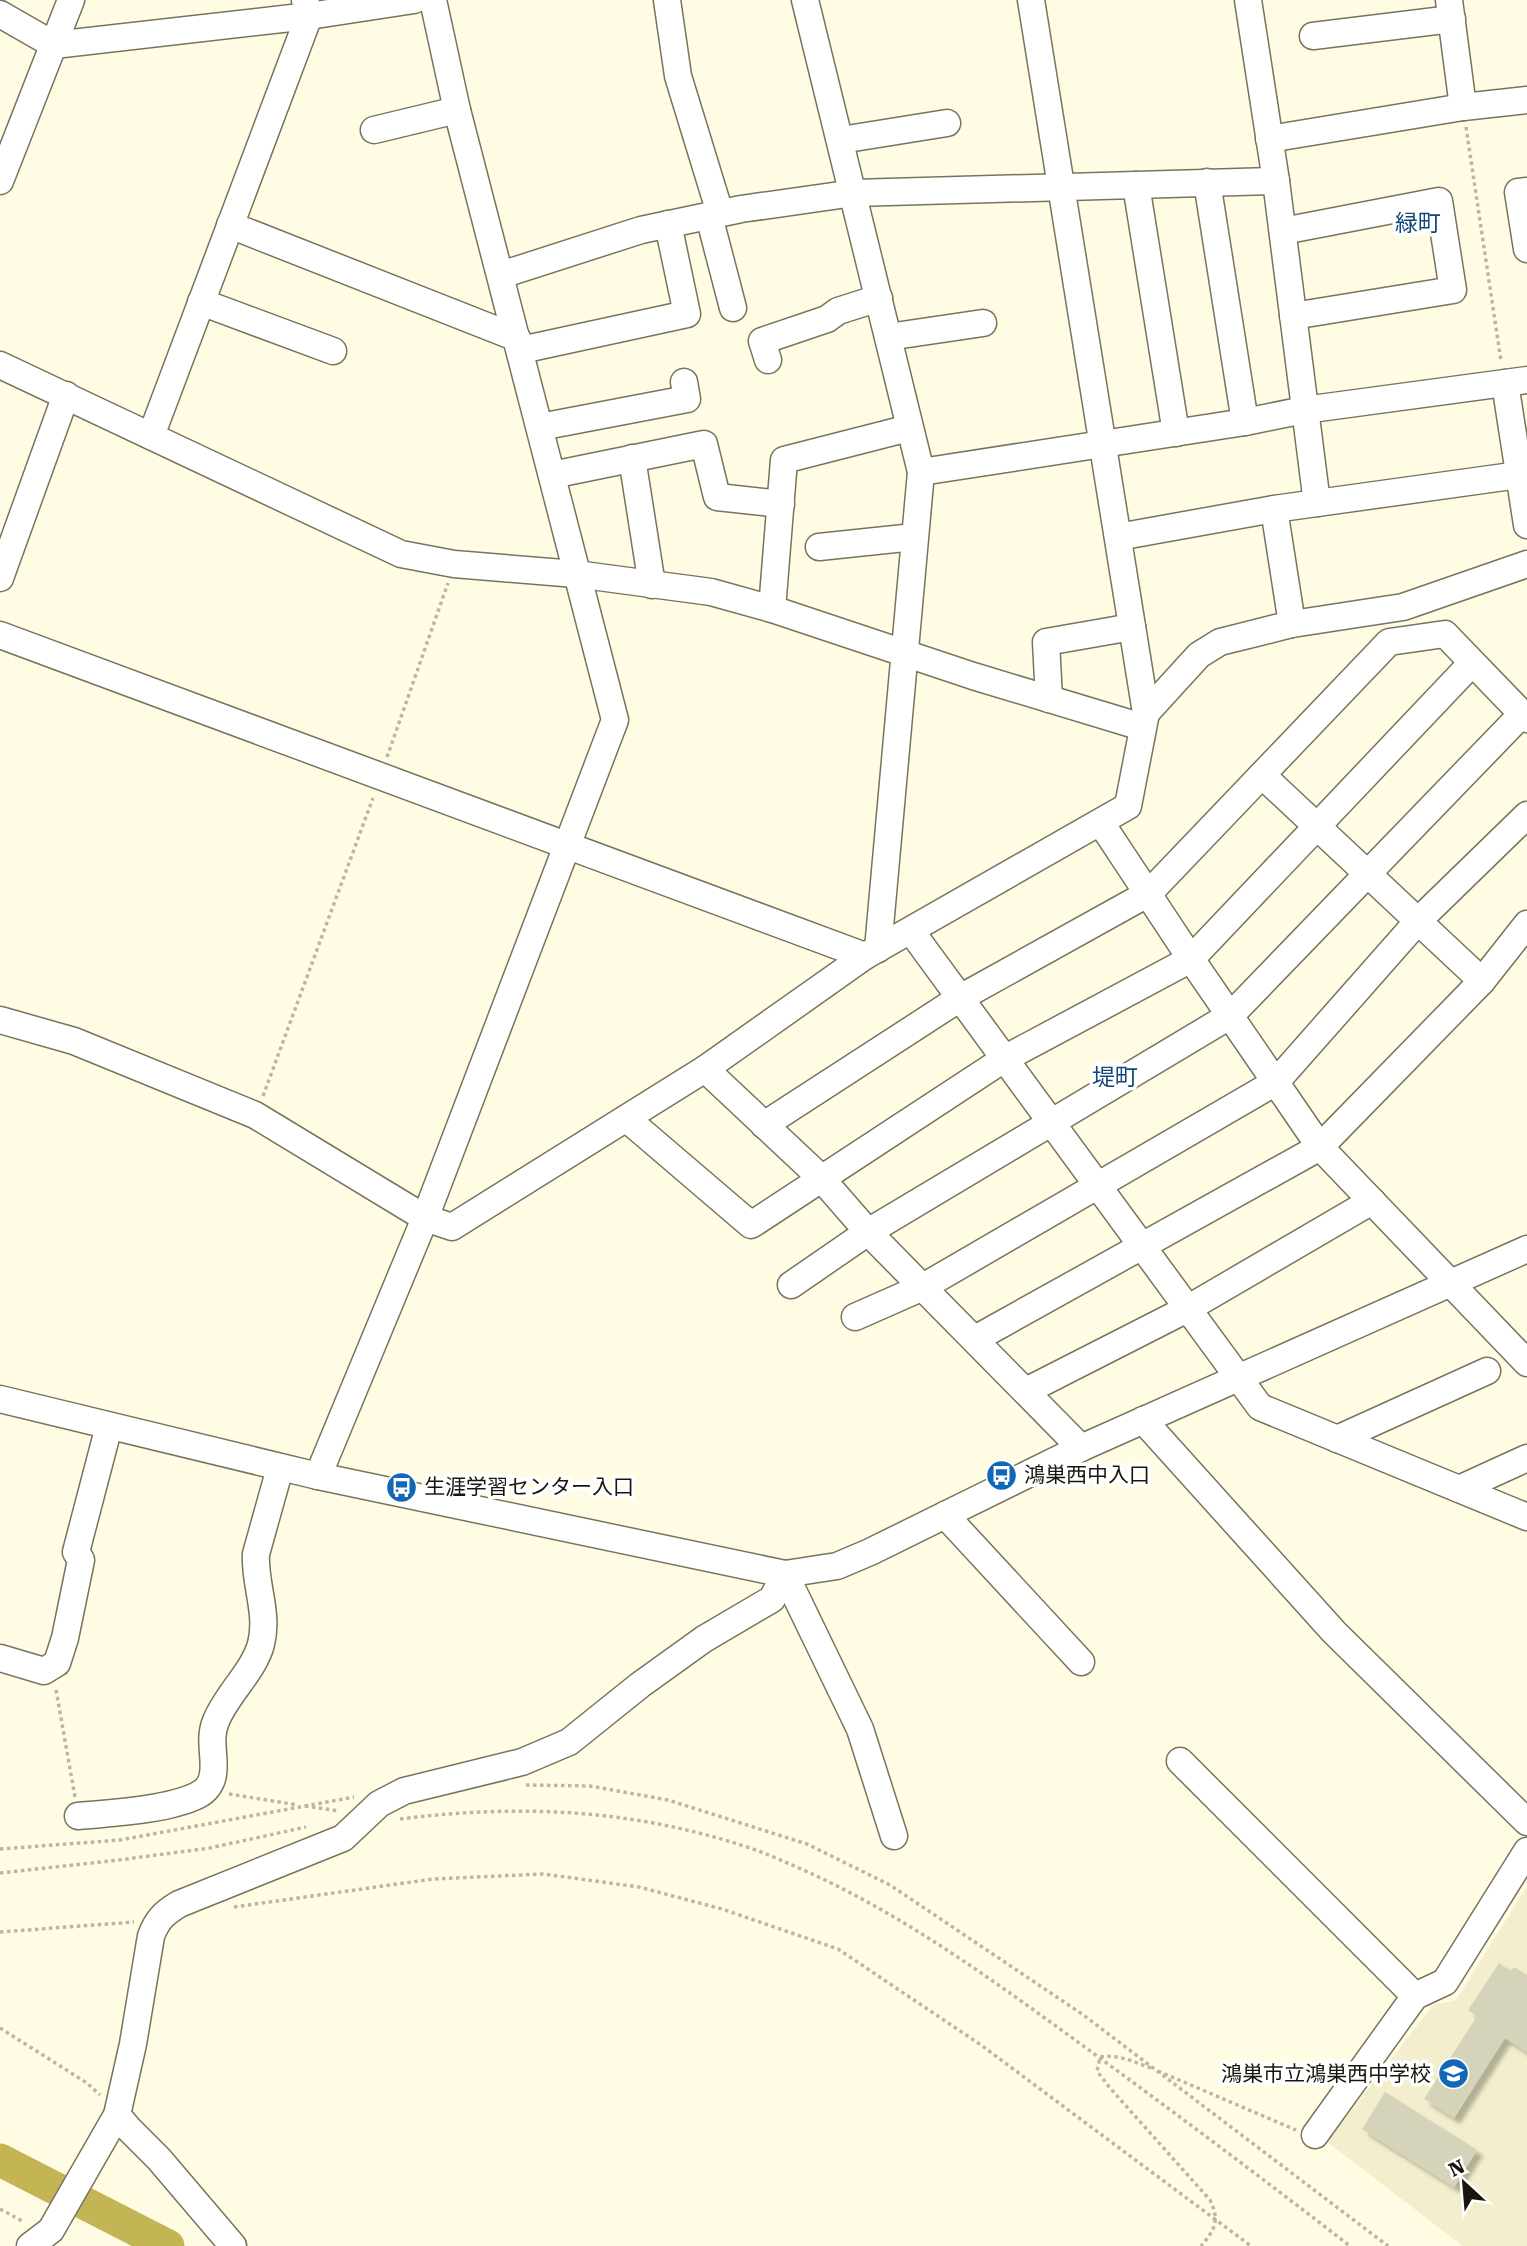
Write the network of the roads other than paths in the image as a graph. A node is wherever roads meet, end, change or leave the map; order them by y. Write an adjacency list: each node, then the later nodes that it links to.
1 (71, 0): 12 (street)
2 (414, 0): 8 (street)
3 (433, 0): 15 (street)
4 (667, 0): 27 (street)
5 (805, 0): 19 (street)
6 (1031, 0): 24 (street)
7 (1248, 0): 18 (street)
8 (307, 8): 12 (street); 29 (street)
9 (1450, 10): 11 (street); 14 (street)
10 (0, 14): 12 (street)
11 (1313, 37)
12 (54, 46): 20 (street)
13 (1527, 100): 14 (street)
14 (1463, 107): 18 (street)
15 (457, 110): 17 (street); 32 (street)
16 (947, 123): 19 (street)
17 (374, 130)
18 (1269, 139): 21 (street)
19 (841, 140): 26 (street)
20 (0, 181)
21 (1276, 181): 22 (street); 30 (street)
22 (1207, 182): 23 (street); 47 (street)
23 (1136, 185): 24 (street); 50 (street)
24 (1061, 187): 26 (street); 52 (street)
25 (1527, 191): 31 (street)
26 (854, 193): 27 (street); 33 (street)
27 (715, 214): 28 (street); 35 (street)
28 (668, 224): 32 (street); 39 (street)
29 (230, 225): 34 (street); 39 (street)
30 (1283, 231): 36 (street); 36 (street)
31 (1527, 248)
32 (501, 275): 39 (street)
33 (879, 298): 38 (street); 41 (street)
34 (201, 303): 40 (street); 51 (street)
35 (733, 308)
36 (1293, 316): 46 (street)
37 (983, 323): 38 (street)
38 (888, 337): 49 (street)
39 (519, 344): 48 (street)
40 (332, 351)
41 (768, 360)
42 (0, 365): 45 (street)
43 (684, 382): 48 (street)
44 (1516, 382): 46 (street); 56 (street)
45 (66, 395): 51 (street); 66 (street)
46 (1304, 410): 47 (street); 57 (street)
47 (1245, 422): 50 (street)
48 (540, 427): 55 (street)
49 (909, 428): 54 (street); 58 (street)
50 (1175, 433): 52 (street)
51 (150, 436): 65 (street)
52 (1104, 445): 54 (street); 62 (street)
53 (632, 458): 55 (street); 58 (street); 67 (street)
54 (921, 472): 61 (street)
55 (552, 475): 65 (street)
56 (1519, 475): 57 (street); 60 (street)
57 (1317, 503): 59 (street)
58 (781, 504): 68 (street)
59 (1274, 509): 62 (street); 69 (street)
60 (1527, 526)
61 (914, 537): 63 (street); 72 (street)
62 (1118, 537): 70 (street)
63 (819, 547)
64 (1527, 564): 69 (street)
65 (576, 574): 67 (street); 81 (street)
66 (0, 578)
67 (652, 585): 68 (street)
68 (772, 609): 72 (street)
69 (1292, 624): 76 (street)
70 (1132, 627): 74 (street); 76 (street)
71 (0, 635): 81 (street)
72 (905, 653): 74 (street); 87 (street)
73 (1472, 663): 75 (street); 77 (street); 80 (street)
74 (1049, 699): 76 (street)
75 (1525, 716): 82 (street)
76 (1144, 720): 79 (street)
77 (1262, 775): 80 (street); 83 (street)
78 (1527, 815): 84 (street)
79 (1101, 823): 83 (street); 86 (street)
80 (1316, 826): 82 (street); 88 (street)
81 (566, 844): 87 (street); 103 (street)
82 (1367, 873): 84 (street); 91 (street)
83 (1149, 893): 88 (street); 90 (street)
84 (1418, 921): 89 (street); 95 (street)
85 (1527, 924): 89 (street)
86 (911, 931): 87 (street); 90 (street)
87 (871, 953): 94 (street)
88 (1191, 959): 91 (street); 93 (street)
89 (1482, 981): 99 (street)
90 (960, 998): 93 (street); 98 (street)
91 (1231, 1015): 95 (street); 97 (street)
92 (0, 1020): 103 (street)
93 (1004, 1059): 97 (street); 100 (street)
94 (705, 1069): 96 (street); 98 (street)
95 (1276, 1082): 99 (street); 101 (street)
96 (627, 1119): 100 (street); 103 (street)
97 (1051, 1122): 101 (street); 104 (street)
98 (764, 1125): 100 (street)
99 (1320, 1147): 102 (street); 105 (street)
100 (821, 1178): 104 (street)
101 (1096, 1185): 105 (street); 109 (street)
102 (1372, 1201): 107 (street); 110 (street)
103 (425, 1218): 124 (street)
104 (868, 1232): 108 (street); 109 (street)
105 (1142, 1247): 110 (street); 112 (street)
106 (1527, 1249): 107 (street)
107 (1449, 1282): 113 (street); 115 (street)
108 (791, 1285)
109 (923, 1287): 111 (street); 112 (street)
110 (1187, 1309): 115 (street); 116 (street)
111 (855, 1317)
112 (975, 1339): 116 (street)
113 (1527, 1363)
114 (1488, 1371): 120 (street)
115 (1237, 1378): 118 (street); 120 (street)
116 (1026, 1391): 121 (street)
117 (0, 1399): 119 (street)
118 (1143, 1420): 121 (street); 133 (street)
119 (109, 1426): 123 (street); 129 (street)
120 (1337, 1439): 125 (street)
121 (1081, 1448): 126 (street)
122 (1527, 1458): 125 (street)
123 (280, 1468): 124 (street); 132 (street)
124 (318, 1476): 128 (street)
125 (1459, 1489): 127 (street)
126 (945, 1515): 128 (street); 130 (street)
127 (1527, 1517)
128 (785, 1574): 134 (street); 137 (street)
129 (0, 1658)
130 (1081, 1662)
131 (1180, 1761): 136 (street)
132 (78, 1816)
133 (1527, 1822)
134 (894, 1836)
135 (1527, 1851): 136 (street)
136 (1415, 1996): 138 (street)
137 (117, 2115): 139 (street); 140 (street)
138 (1315, 2135)
139 (41, 2238)
140 (233, 2246)

